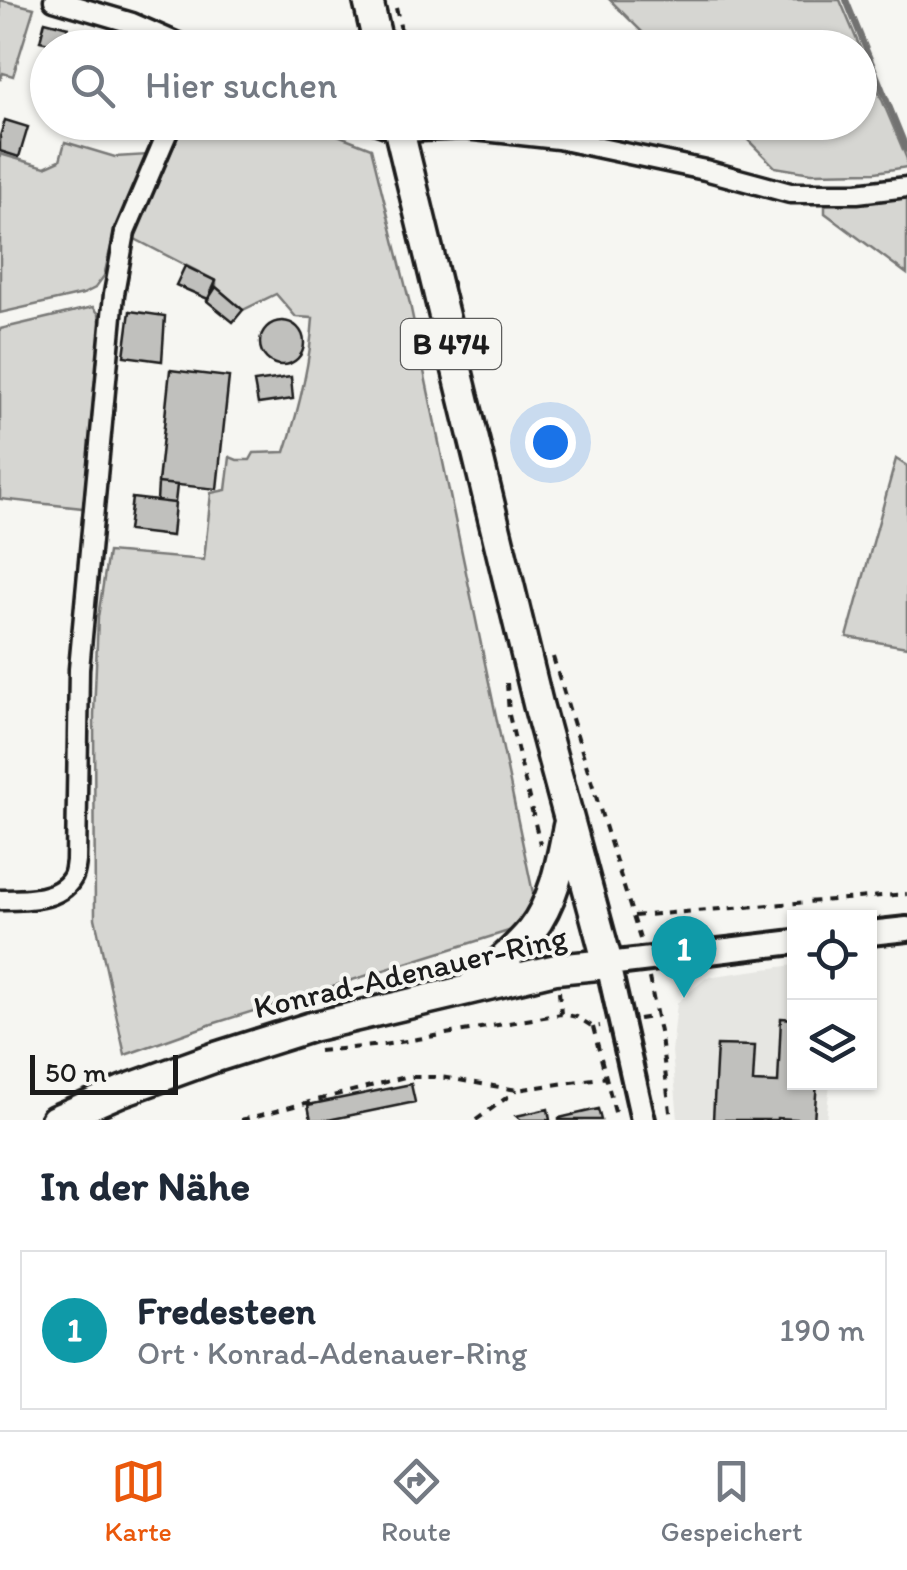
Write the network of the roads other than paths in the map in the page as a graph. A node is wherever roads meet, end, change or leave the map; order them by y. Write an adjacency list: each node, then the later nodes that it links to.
1 (54, 0): 3 (street)
2 (368, 0): 4 (main road)
3 (148, 30)
4 (375, 30)
5 (164, 140): 10 (street)
6 (401, 140): 9 (main road, B 474)
7 (563, 140): 8 (street)
8 (907, 187)
9 (570, 820): 14 (main road, B 474); 15 (main road)
10 (0, 900)
11 (907, 929): 12 (main road)
12 (877, 932)
13 (787, 943): 14 (main road, Konrad-Adenauer-Ring)
14 (608, 964): 15 (main road, Konrad-Adenauer-Ring); 17 (main road)
15 (466, 990): 16 (main road, Konrad-Adenauer-Ring)
16 (55, 1120)
17 (642, 1120)

